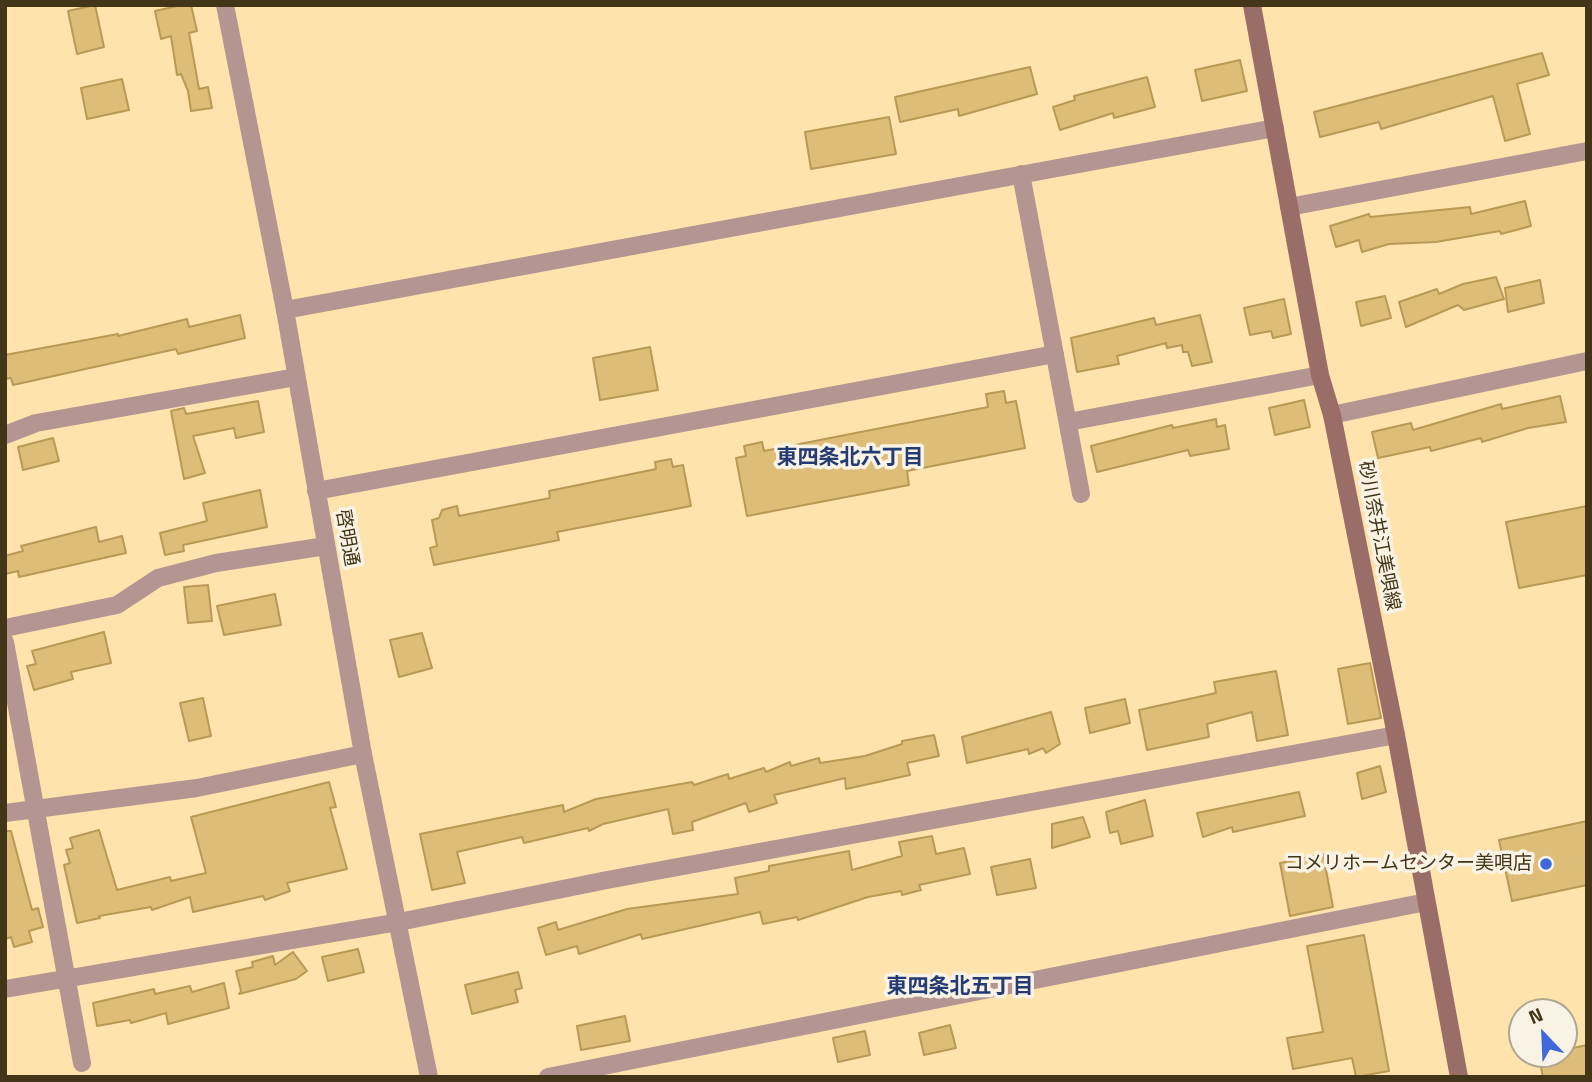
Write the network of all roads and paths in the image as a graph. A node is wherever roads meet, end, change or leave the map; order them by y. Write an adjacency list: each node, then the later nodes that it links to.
1 (225, 5): 7 (street, 啓明通)
2 (1252, 5): 3 (main road, 砂川奈井江美唄線)
3 (1275, 128): 5 (street); 6 (main road, 砂川奈井江美唄線)
4 (1587, 151): 6 (street)
5 (1021, 174): 7 (street); 8 (street)
6 (1289, 207): 10 (main road, 砂川奈井江美唄線)
7 (285, 310): 11 (street, 啓明通)
8 (1055, 354): 13 (street); 15 (street)
9 (1587, 361): 12 (street)
10 (1320, 375): 12 (main road, 砂川奈井江美唄線); 13 (street)
11 (296, 377): 14 (street); 15 (street, 啓明通)
12 (1332, 415): 20 (main road, 砂川奈井江美唄線)
13 (1068, 422): 16 (street)
14 (5, 435)
15 (316, 491): 17 (street, 啓明通)
16 (1081, 494)
17 (326, 546): 18 (street); 21 (street, 啓明通)
18 (5, 628)
19 (5, 642): 22 (street)
20 (1396, 735): 24 (main road, 砂川奈井江美唄線); 25 (street)
21 (363, 754): 22 (street); 25 (street, 啓明通)
22 (35, 807): 23 (street); 26 (street)
23 (5, 813)
24 (1426, 902): 30 (street); 31 (main road, 砂川奈井江美唄線)
25 (399, 922): 26 (street); 29 (street, 啓明通)
26 (68, 977): 27 (street); 28 (street)
27 (5, 989)
28 (82, 1063)
29 (429, 1077)
30 (548, 1077)
31 (1458, 1077)

